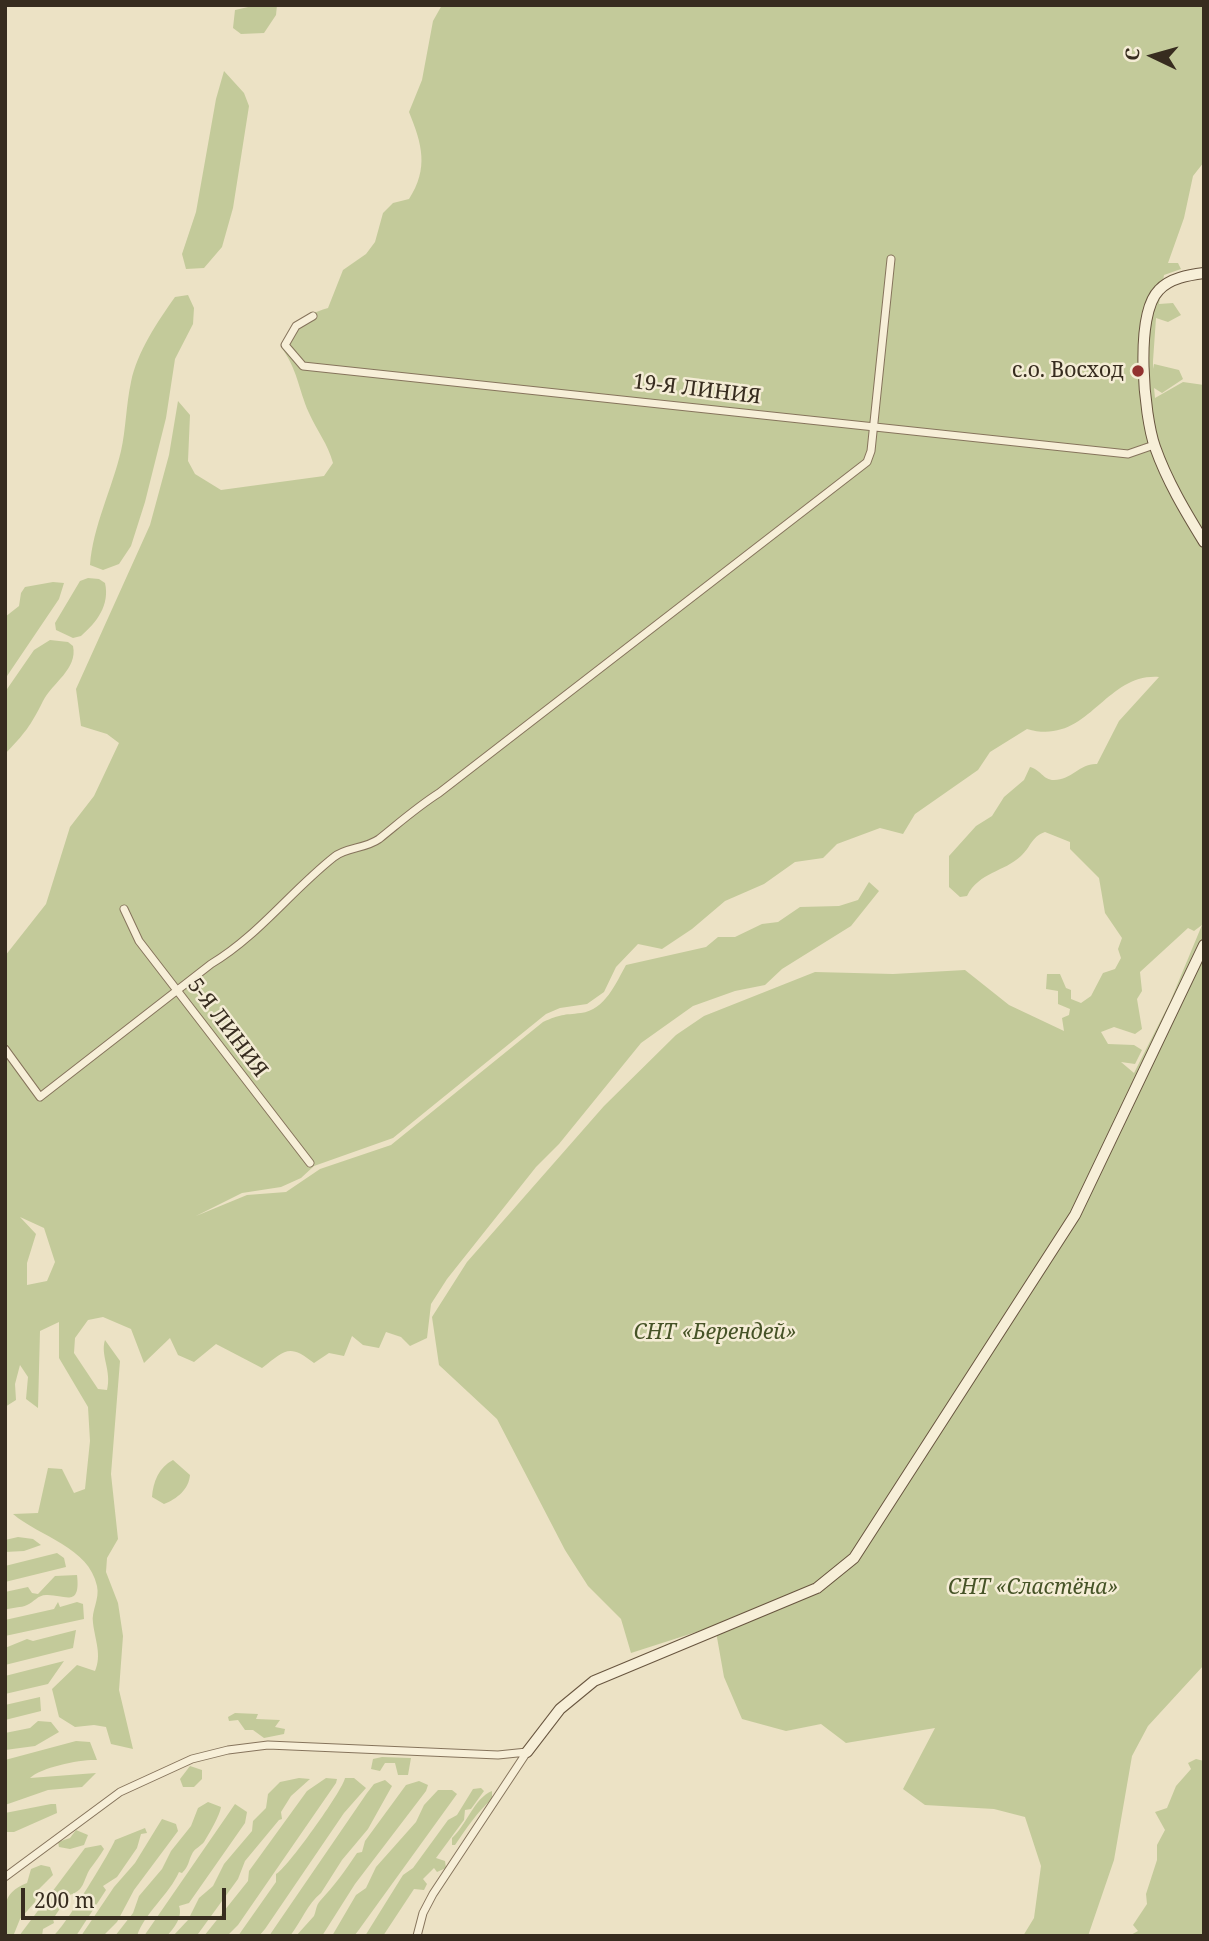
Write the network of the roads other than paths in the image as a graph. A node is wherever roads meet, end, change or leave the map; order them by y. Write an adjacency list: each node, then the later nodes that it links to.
1 (891, 259): 4 (street)
2 (1204, 273): 5 (street)
3 (313, 316): 4 (street, 19-Я ЛИНИЯ)
4 (873, 426): 5 (street, 19-Я ЛИНИЯ); 9 (street)
5 (1154, 445): 6 (street)
6 (1204, 542)
7 (124, 909): 9 (street, 5-Я ЛИНИЯ)
8 (1204, 945): 12 (street)
9 (178, 992): 10 (street); 11 (street, 5-Я ЛИНИЯ)
10 (5, 1049)
11 (310, 1163)
12 (527, 1752): 13 (street); 14 (street)
13 (5, 1877)
14 (417, 1936)

